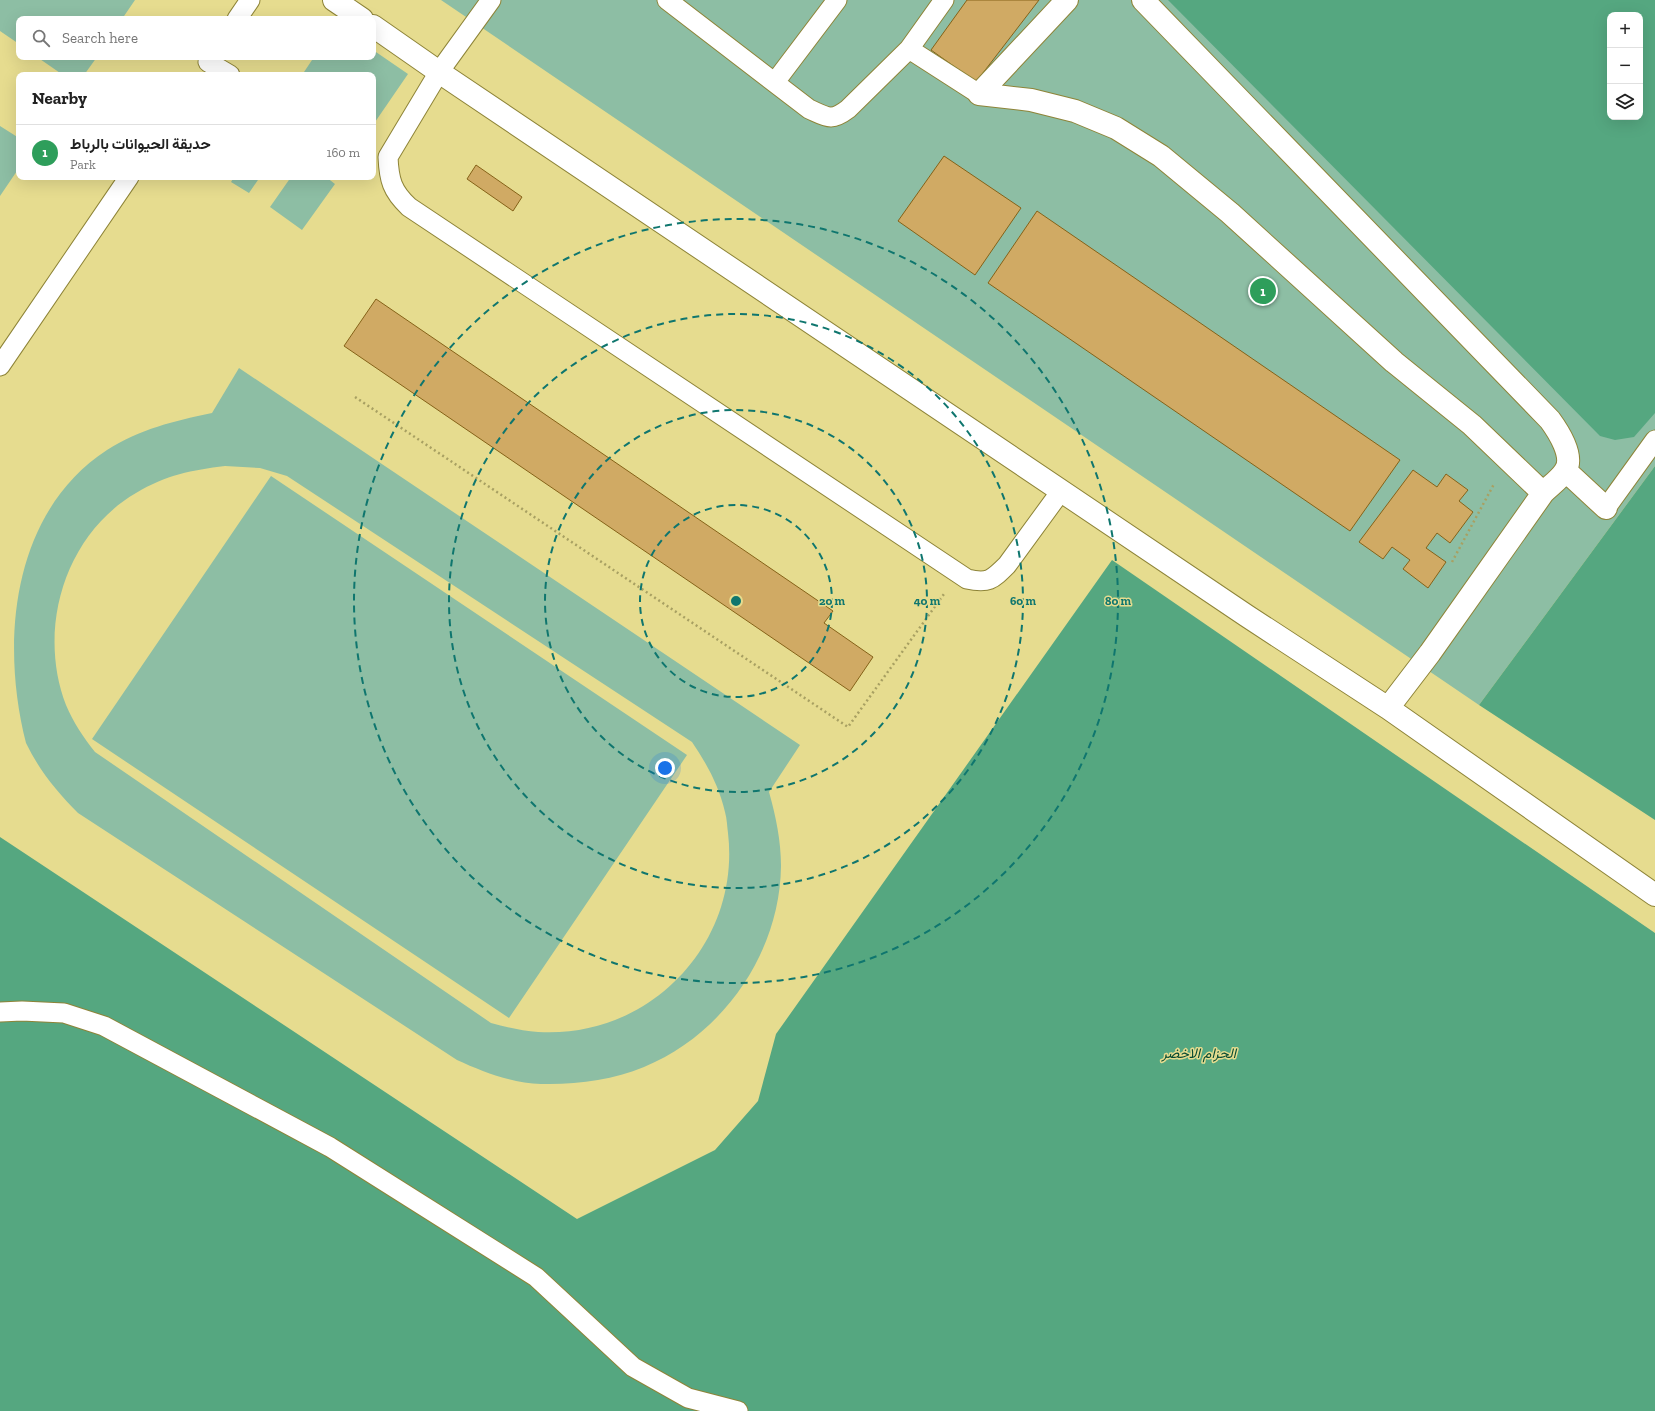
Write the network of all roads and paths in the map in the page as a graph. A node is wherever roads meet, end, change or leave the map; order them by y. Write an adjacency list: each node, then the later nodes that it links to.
1 (250, 0): 9 (lane)
2 (334, 0): 10 (street)
3 (491, 0): 15 (lane)
4 (667, 0): 16 (lane)
5 (837, 0): 16 (lane)
6 (944, 0): 12 (lane)
7 (1067, 0): 17 (street)
8 (1143, 0): 24 (street)
9 (239, 16)
10 (358, 16)
11 (376, 28): 15 (street)
12 (910, 49): 16 (lane); 17 (lane)
13 (206, 64): 14 (lane)
14 (223, 72)
15 (439, 72): 18 (lane); 25 (street)
16 (776, 82)
17 (978, 94): 23 (street)
18 (381, 168): 29 (lane)
19 (127, 180): 20 (lane)
20 (0, 366)
21 (355, 396): 29 (path)
22 (1655, 440): 27 (lane)
23 (1507, 459): 26 (street); 28 (path)
24 (1566, 471): 26 (street); 27 (street)
25 (1061, 491): 29 (lane); 30 (street)
26 (1543, 494): 30 (street)
27 (1606, 508)
28 (1452, 562)
29 (958, 573)
30 (1388, 708): 31 (street)
31 (1655, 895)
32 (0, 1012): 33 (lane)
33 (738, 1411)

